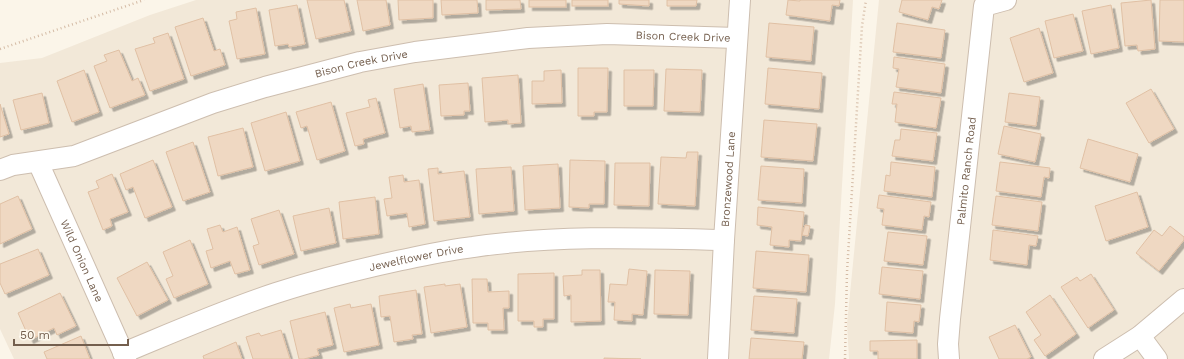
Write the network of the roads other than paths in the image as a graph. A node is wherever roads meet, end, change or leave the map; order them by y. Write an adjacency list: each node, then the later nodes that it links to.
1 (740, 0): 3 (street, Bronzewood Lane)
2 (1006, 0): 11 (street, Palmito Ranch Road)
3 (737, 38): 4 (street, Bison Creek Drive); 6 (street, Bronzewood Lane)
4 (38, 162): 5 (street, Bison Creek Drive); 9 (street, Wild Onion Lane)
5 (0, 170)
6 (724, 240): 9 (street, Jewelflower Drive); 10 (street, Bronzewood Lane)
7 (1184, 299): 8 (street)
8 (1140, 336): 12 (street); 13 (street)
9 (124, 356)
10 (718, 359)
11 (949, 359)
12 (1104, 359)
13 (1157, 359)

